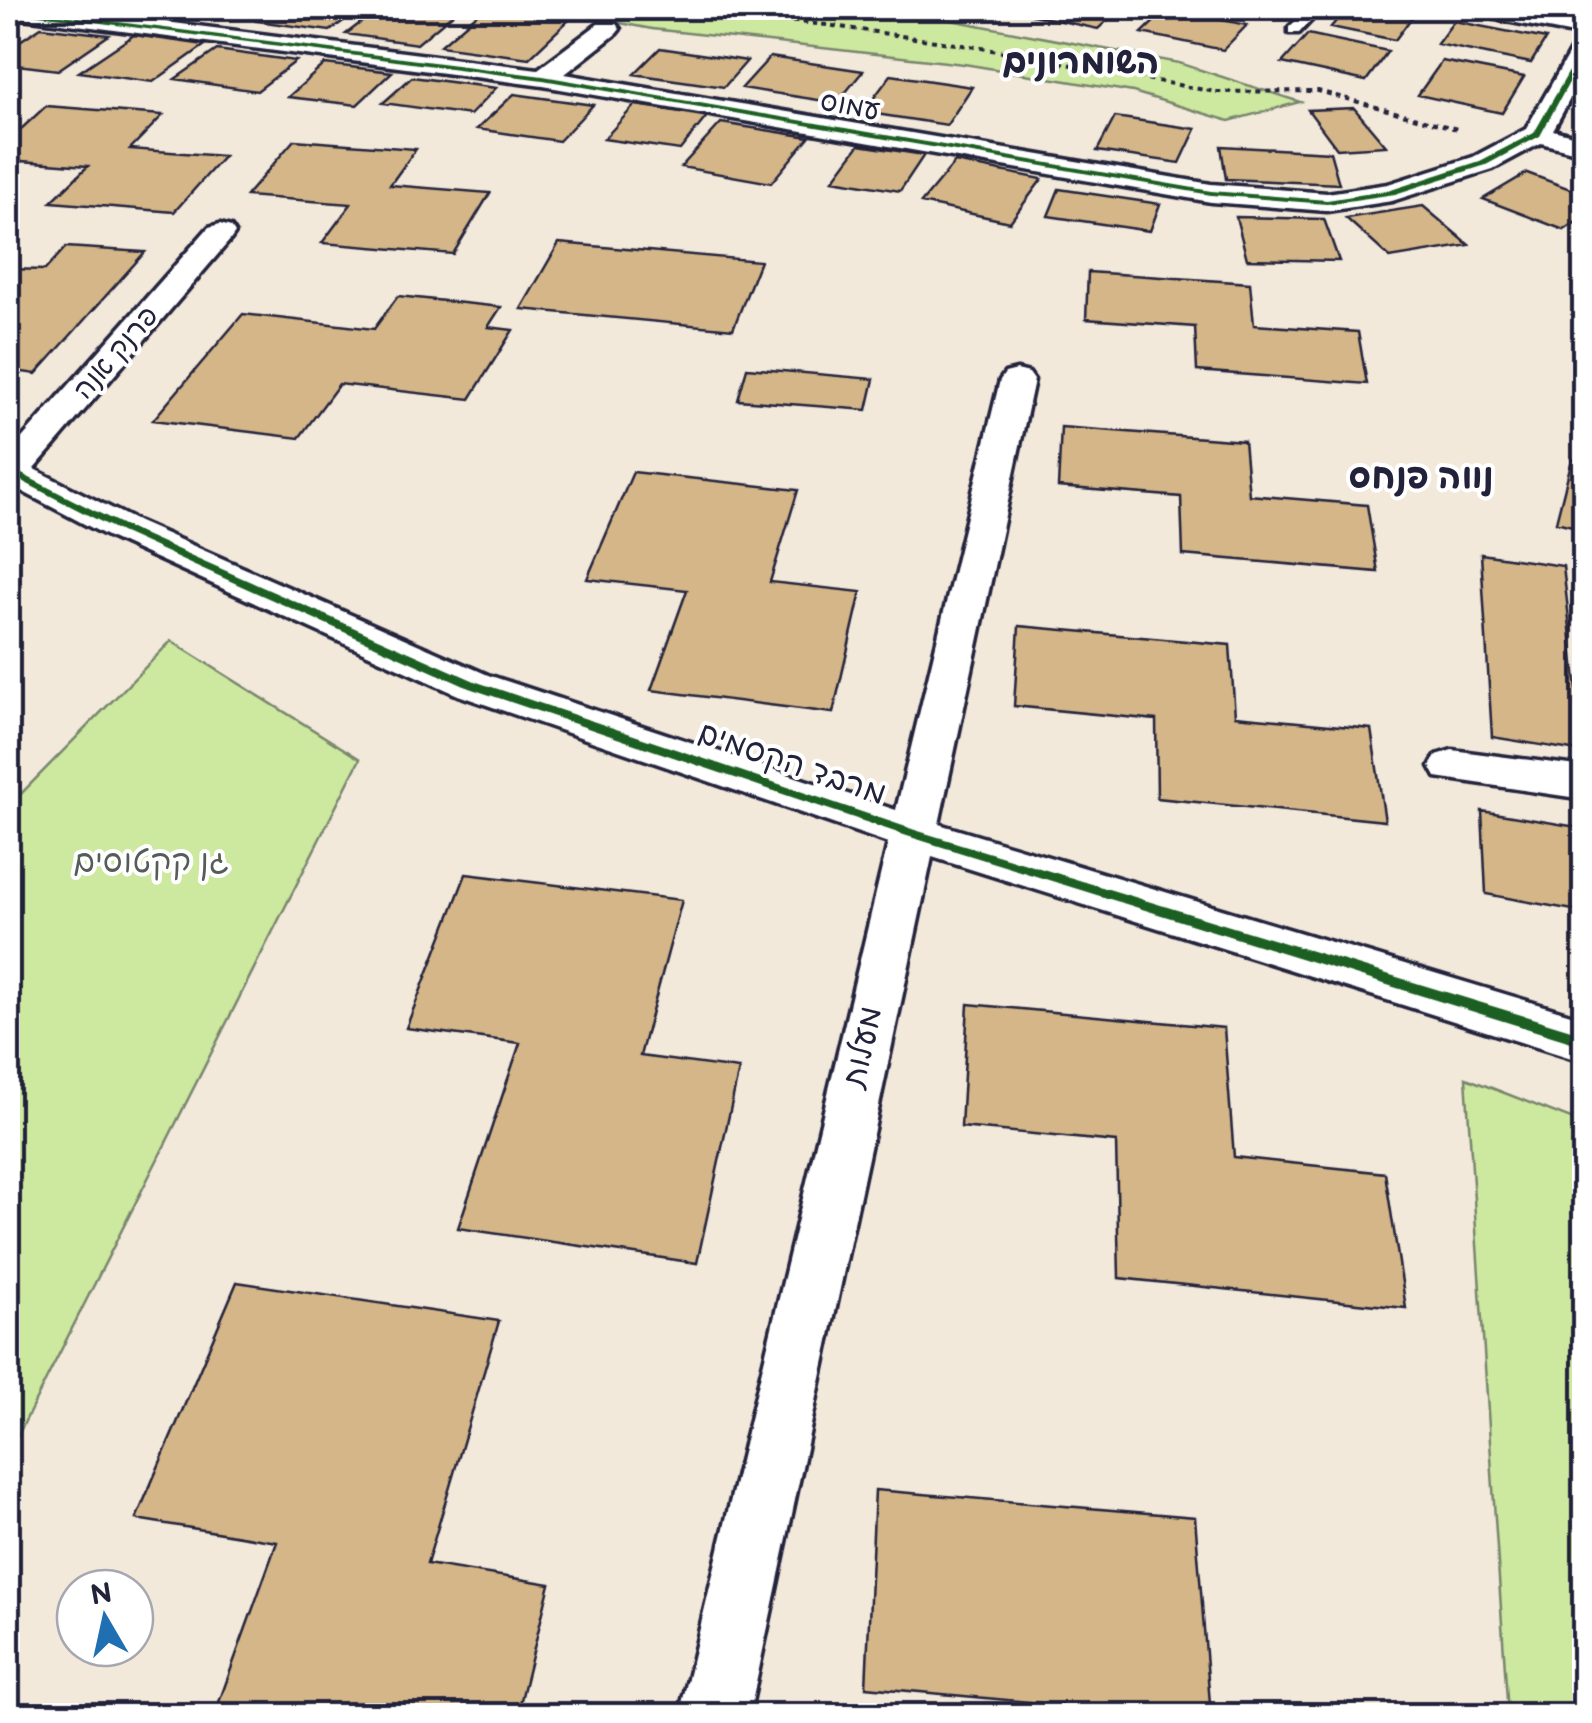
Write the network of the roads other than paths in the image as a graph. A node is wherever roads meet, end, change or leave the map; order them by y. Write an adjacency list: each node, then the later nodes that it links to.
1 (1316, 8): 7 (lane)
2 (1475, 8): 6 (street)
3 (8, 9): 4 (street, עמוס)
4 (50, 10): 9 (street, עמוס)
5 (608, 28): 9 (street)
6 (1584, 29)
7 (1294, 30)
8 (1584, 50): 10 (street)
9 (543, 78): 10 (street, עמוס)
10 (1527, 140): 11 (street)
11 (1584, 146)
12 (220, 232): 14 (street, פרנק אנה)
13 (1017, 380): 17 (street, מעלות)
14 (9, 472): 17 (street, מרבד הקסמים)
15 (1452, 766): 16 (street)
16 (1584, 783)
17 (911, 833): 18 (street, מרבד הקסמים); 19 (street, מעלות)
18 (1584, 1040)
19 (714, 1716)

